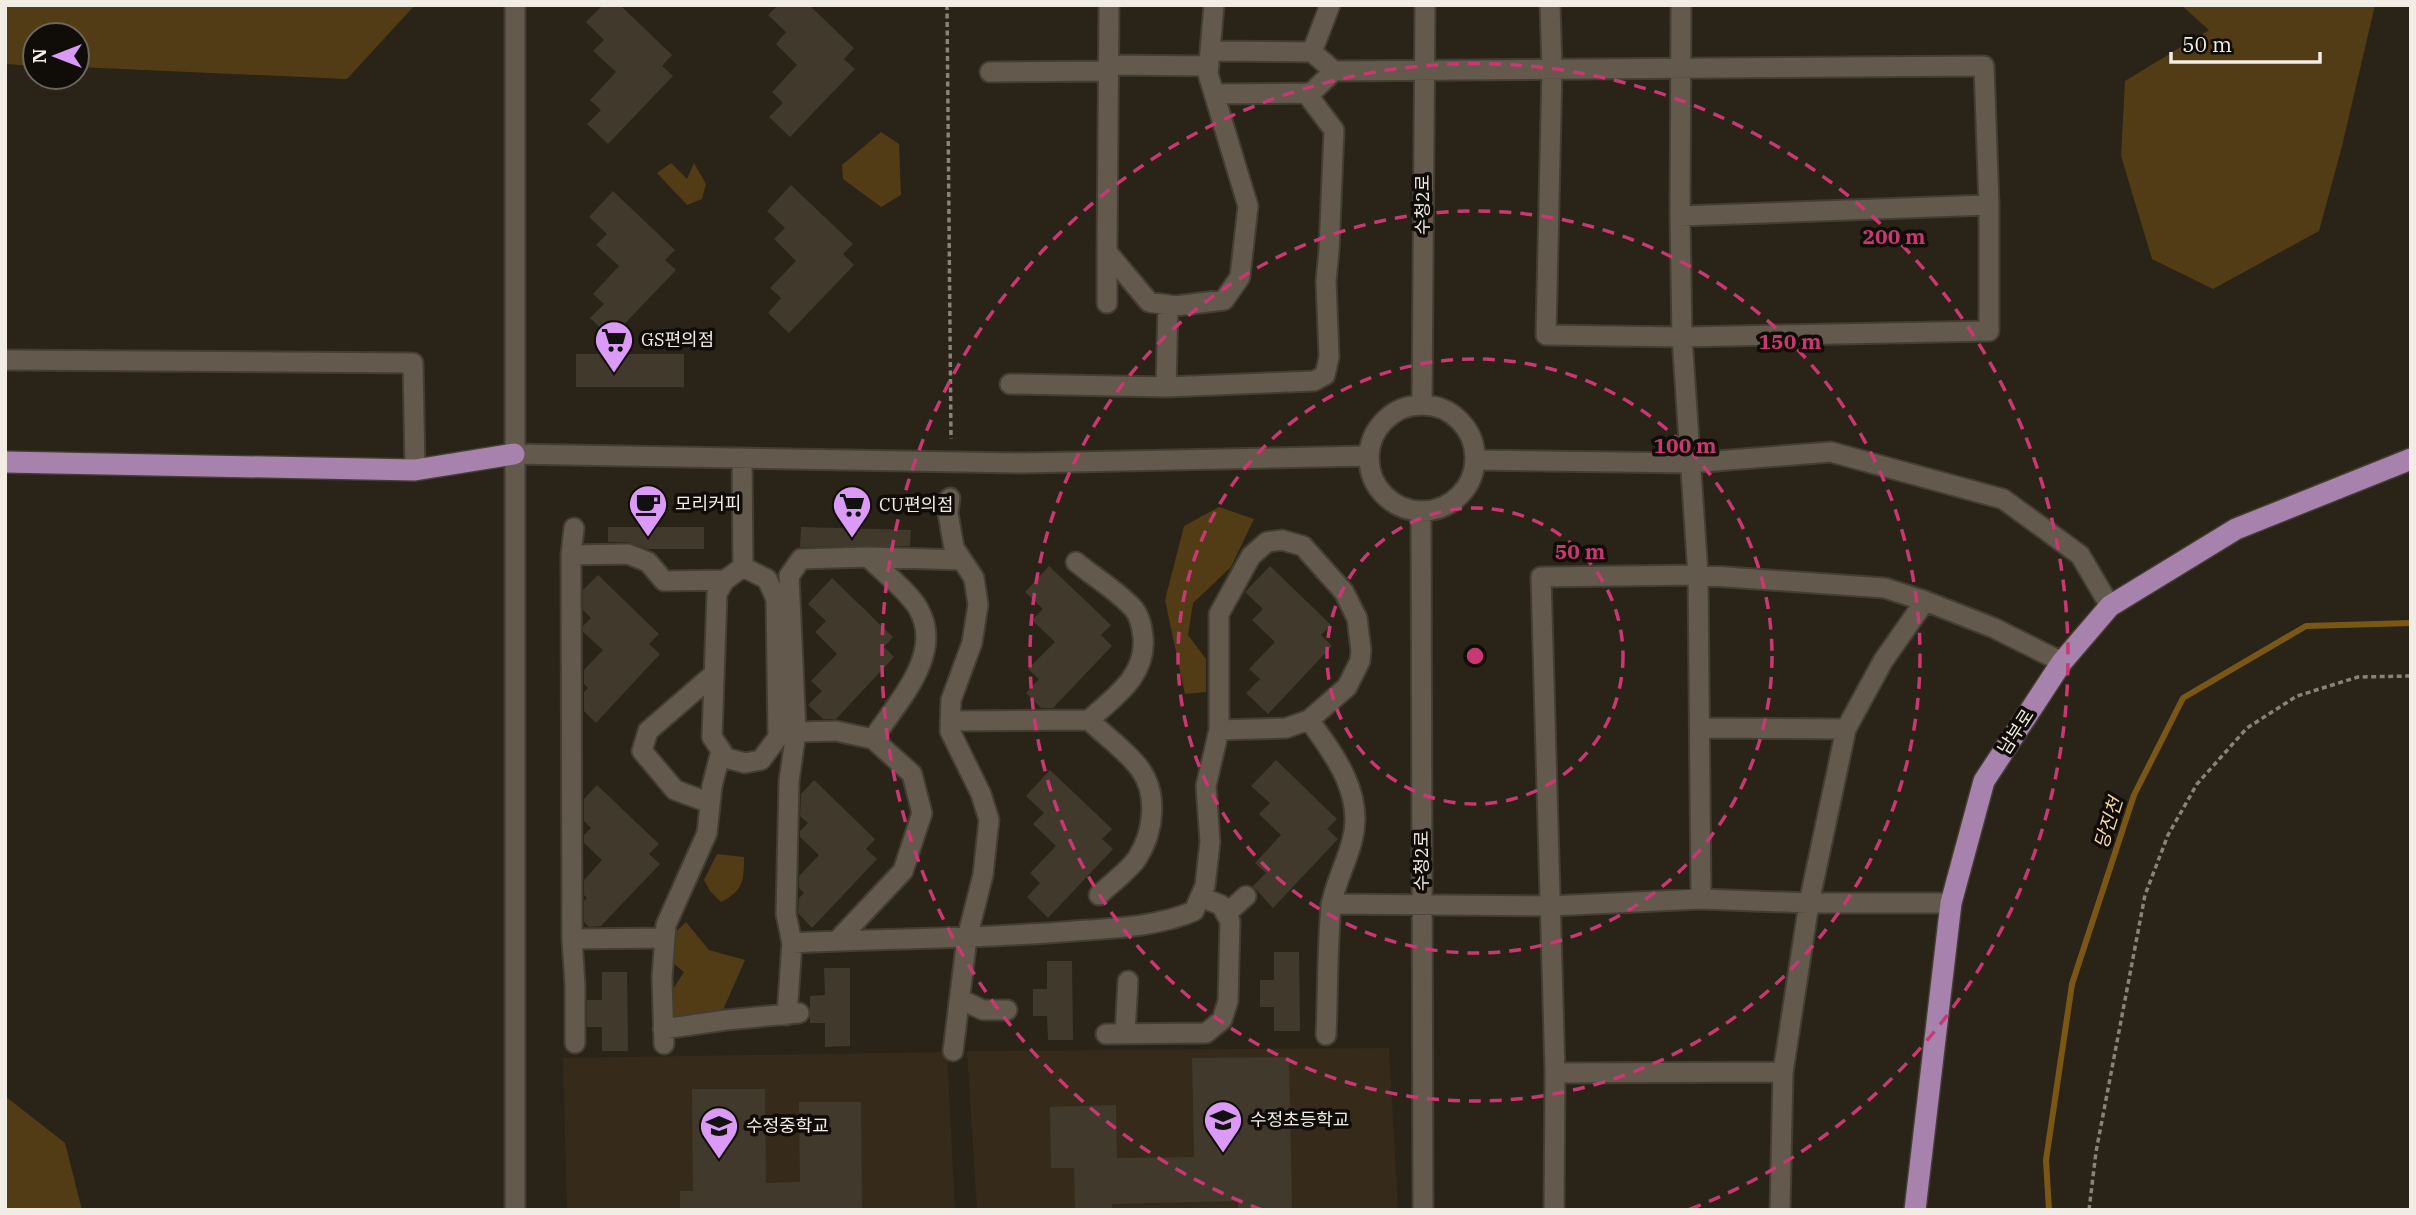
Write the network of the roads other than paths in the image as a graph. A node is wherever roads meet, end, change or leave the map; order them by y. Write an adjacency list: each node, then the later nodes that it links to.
1 (515, 5): 28 (street)
2 (1109, 5): 10 (street)
3 (1214, 5): 9 (street)
4 (1330, 5): 8 (street)
5 (1425, 5): 15 (street, 수청2로)
6 (1550, 5): 11 (street)
7 (1681, 5): 12 (street)
8 (1312, 52): 9 (street); 13 (street)
9 (1209, 58): 10 (street); 17 (street)
10 (1107, 68): 14 (street); 20 (street)
11 (1552, 69): 12 (street); 15 (street); 23 (street)
12 (1681, 69): 18 (street); 19 (street)
13 (1334, 71): 15 (street); 16 (street)
14 (990, 72)
15 (1424, 72): 27 (street, 수청2로)
16 (1306, 93): 17 (street); 26 (street)
17 (1214, 94): 22 (street)
18 (1989, 205): 19 (street); 23 (street)
19 (1680, 216): 23 (street)
20 (1107, 252): 21 (street); 22 (street)
21 (1107, 303)
22 (1168, 305): 26 (street)
23 (1682, 337): 34 (street)
24 (5, 360): 35 (street)
25 (1010, 384): 26 (street)
26 (1166, 387)
27 (1422, 405): 29 (street); 32 (street)
28 (514, 454): 30 (street); 35 (main road); 84 (street)
29 (1368, 456): 30 (street); 37 (street)
30 (742, 458): 43 (street)
31 (2411, 459): 48 (main road, 남부로)
32 (1475, 460): 34 (street); 37 (street)
33 (5, 462): 35 (main road)
34 (1690, 463): 44 (street); 48 (street)
35 (415, 470)
36 (950, 498): 41 (street)
37 (1421, 512): 68 (street, 수청2로)
38 (574, 528): 39 (street)
39 (571, 555): 45 (street); 73 (street)
40 (868, 557): 41 (street); 46 (street); 58 (street)
41 (960, 560): 53 (street)
42 (1076, 562): 51 (street)
43 (743, 567): 45 (street); 46 (street)
44 (1698, 575): 47 (street); 54 (street); 69 (street)
45 (725, 580): 50 (street)
46 (780, 587): 57 (street); 59 (street)
47 (1925, 601): 49 (street); 55 (street)
48 (2110, 606): 49 (main road, 남부로)
49 (2062, 662): 66 (main road, 남부로)
50 (714, 674): 59 (street); 60 (street)
51 (1088, 720): 53 (street); 61 (street)
52 (1309, 720): 56 (street); 56 (street); 67 (street)
53 (950, 721): 72 (street)
54 (1701, 728): 55 (street); 64 (street)
55 (1846, 729): 65 (street)
56 (1219, 730): 63 (street)
57 (796, 732): 58 (street); 75 (street)
58 (873, 739): 74 (street)
59 (721, 751): 60 (street)
60 (710, 803): 71 (street)
61 (1099, 895)
62 (1247, 896): 70 (street)
63 (1200, 897): 70 (street); 72 (street)
64 (1701, 899): 65 (street); 69 (street)
65 (1808, 903): 66 (street); 82 (street)
66 (1951, 903): 88 (main road, 남부로)
67 (1331, 904): 68 (street); 79 (street)
68 (1423, 906): 69 (street); 85 (street, 수청2로)
69 (1550, 906): 83 (street)
70 (1226, 914): 76 (street)
71 (665, 938): 73 (street); 75 (street)
72 (967, 938): 74 (street); 77 (street)
73 (572, 939): 80 (street)
74 (837, 941): 75 (street)
75 (792, 943)
76 (1128, 981)
77 (960, 999): 78 (street); 81 (street)
78 (1007, 1010)
79 (1326, 1035)
80 (575, 1043)
81 (953, 1051)
82 (1783, 1072): 83 (street); 87 (street)
83 (1555, 1073): 86 (street)
84 (515, 1210)
85 (1423, 1210)
86 (1554, 1210)
87 (1780, 1210)
88 (1916, 1210)

